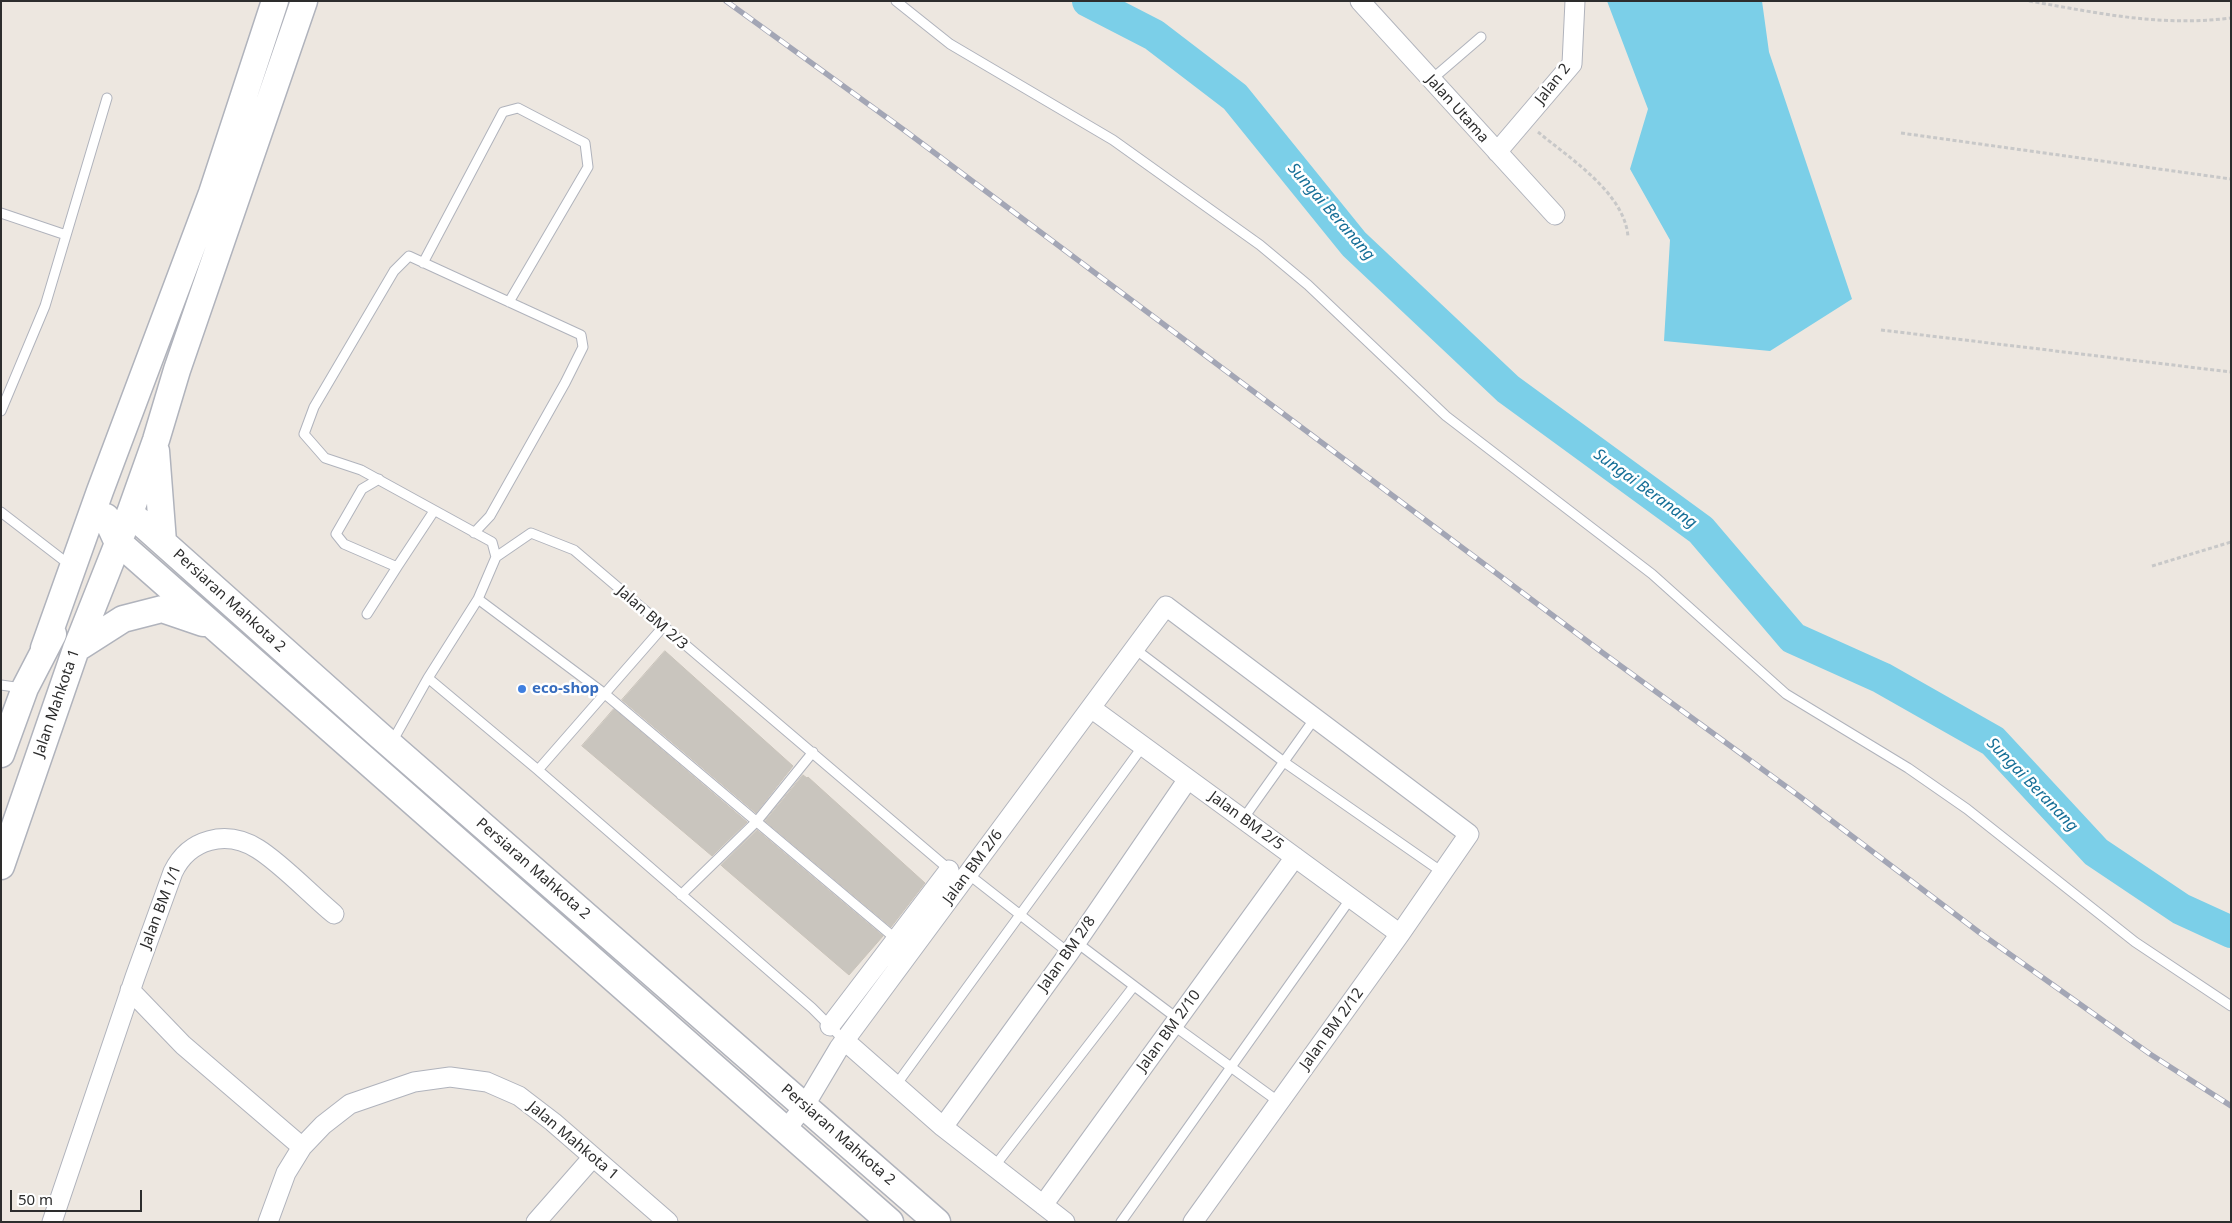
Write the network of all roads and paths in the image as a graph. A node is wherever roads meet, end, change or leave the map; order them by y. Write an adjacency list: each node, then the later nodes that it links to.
1 (275, 1): 21 (main road)
2 (304, 1): 25 (main road)
3 (896, 1): 72 (lane)
4 (1360, 1): 9 (street, Jalan Utama)
5 (1575, 1): 11 (street, Jalan 2)
6 (2029, 1): 7 (path)
7 (2231, 18)
8 (1480, 37): 9 (lane)
9 (1432, 80): 13 (street, Jalan Utama)
10 (108, 98): 17 (lane)
11 (1524, 120): 13 (street, Jalan 2); 18 (path)
12 (1901, 133): 14 (path)
13 (1497, 152): 16 (street, Jalan Utama)
14 (2231, 179)
15 (1, 213): 17 (lane)
16 (1556, 215)
17 (66, 235): 24 (lane)
18 (1628, 237)
19 (423, 263): 20 (lane); 20 (lane); 26 (lane)
20 (508, 302): 30 (lane)
21 (169, 307): 29 (main road); 36 (main road)
22 (1881, 330): 23 (path)
23 (2231, 372)
24 (1, 411)
25 (156, 440): 29 (main road); 32 (main road)
26 (379, 479): 27 (lane); 37 (lane)
27 (434, 510): 30 (lane); 37 (lane)
28 (1, 512): 36 (lane)
29 (118, 515): 31 (main road); 32 (main road, Persiaran Mahkota 2); 42 (main road)
30 (474, 533): 34 (lane)
31 (118, 541): 40 (main road, Persiaran Mahkota 2); 44 (main road, Jalan Mahkota 1)
32 (163, 542): 50 (main road, Persiaran Mahkota 2)
33 (2231, 542): 35 (path)
34 (496, 557): 38 (lane); 41 (lane, Jalan BM 2/3)
35 (2152, 566)
36 (73, 567): 42 (main road)
37 (397, 567): 39 (lane)
38 (478, 599): 45 (lane); 47 (lane)
39 (367, 614)
40 (214, 626): 44 (main road); 81 (main road, Persiaran Mahkota 2)
41 (663, 628): 47 (lane); 52 (lane, Jalan BM 2/3)
42 (44, 648): 46 (main road, Jalan Mahkota 1)
43 (1135, 648): 48 (street, Jalan BM 2/6); 49 (street, Jalan BM 2/6); 54 (lane)
44 (76, 649): 60 (main road, Jalan Mahkota 1)
45 (428, 678): 50 (lane); 55 (lane)
46 (13, 687): 53 (main road, Jalan Mahkota 1)
47 (606, 694): 55 (lane); 58 (lane)
48 (1091, 708): 51 (street, Jalan BM 2/5); 62 (street, Jalan BM 2/6)
49 (1314, 718): 54 (lane); 61 (street, Jalan BM 2/12)
50 (390, 744): 79 (main road, Persiaran Mahkota 2)
51 (1143, 746): 56 (street, Jalan BM 2/5); 66 (lane)
52 (813, 752): 58 (lane); 62 (lane, Jalan BM 2/3)
53 (1, 754)
54 (1284, 762): 57 (lane); 61 (lane)
55 (538, 770): 63 (lane)
56 (1188, 779): 57 (street, Jalan BM 2/5); 69 (street, Jalan BM 2/8)
57 (1243, 819): 59 (street, Jalan BM 2/5)
58 (757, 821): 63 (lane); 68 (lane)
59 (1295, 857): 64 (street, Jalan BM 2/5); 73 (street, Jalan BM 2/10)
60 (1, 866)
61 (1442, 872): 67 (street, Jalan BM 2/12)
62 (960, 875): 66 (lane, Jalan BM 2/3); 68 (street); 75 (street, Jalan BM 2/6)
63 (681, 895): 74 (lane)
64 (1351, 898): 67 (street, Jalan BM 2/5); 76 (lane)
65 (334, 914): 71 (street, Jalan BM 1/1)
66 (1020, 915): 69 (lane, Jalan BM 2/3); 77 (lane)
67 (1400, 934): 78 (street, Jalan BM 2/12)
68 (896, 939): 74 (street)
69 (1073, 947): 70 (lane, Jalan BM 2/3); 80 (street, Jalan BM 2/8)
70 (1134, 986): 73 (lane, Jalan BM 2/3); 84 (lane)
71 (130, 990): 82 (street); 86 (street, Jalan BM 1/1)
72 (2231, 1006)
73 (1176, 1022): 76 (lane, Jalan BM 2/3); 85 (street, Jalan BM 2/10)
74 (830, 1026): 75 (lane)
75 (844, 1040): 77 (street); 79 (street, Jalan BM 2/6)
76 (1232, 1068): 78 (lane, Jalan BM 2/3); 93 (lane)
77 (896, 1085): 80 (street)
78 (1279, 1102): 94 (street, Jalan BM 2/12)
79 (805, 1105): 81 (street, Jalan BM 2/6); 91 (main road, Persiaran Mahkota 2)
80 (943, 1127): 84 (street)
81 (785, 1131): 90 (main road, Persiaran Mahkota 2)
82 (302, 1147): 83 (street, Jalan Mahkota 1); 87 (street, Jalan Mahkota 1)
83 (593, 1157): 88 (street); 89 (street, Jalan Mahkota 1)
84 (994, 1167): 85 (street)
85 (1043, 1205): 92 (street)
86 (52, 1222)
87 (268, 1222)
88 (536, 1222)
89 (668, 1222)
90 (890, 1222)
91 (937, 1222)
92 (1065, 1222)
93 (1121, 1222)
94 (1194, 1222)

